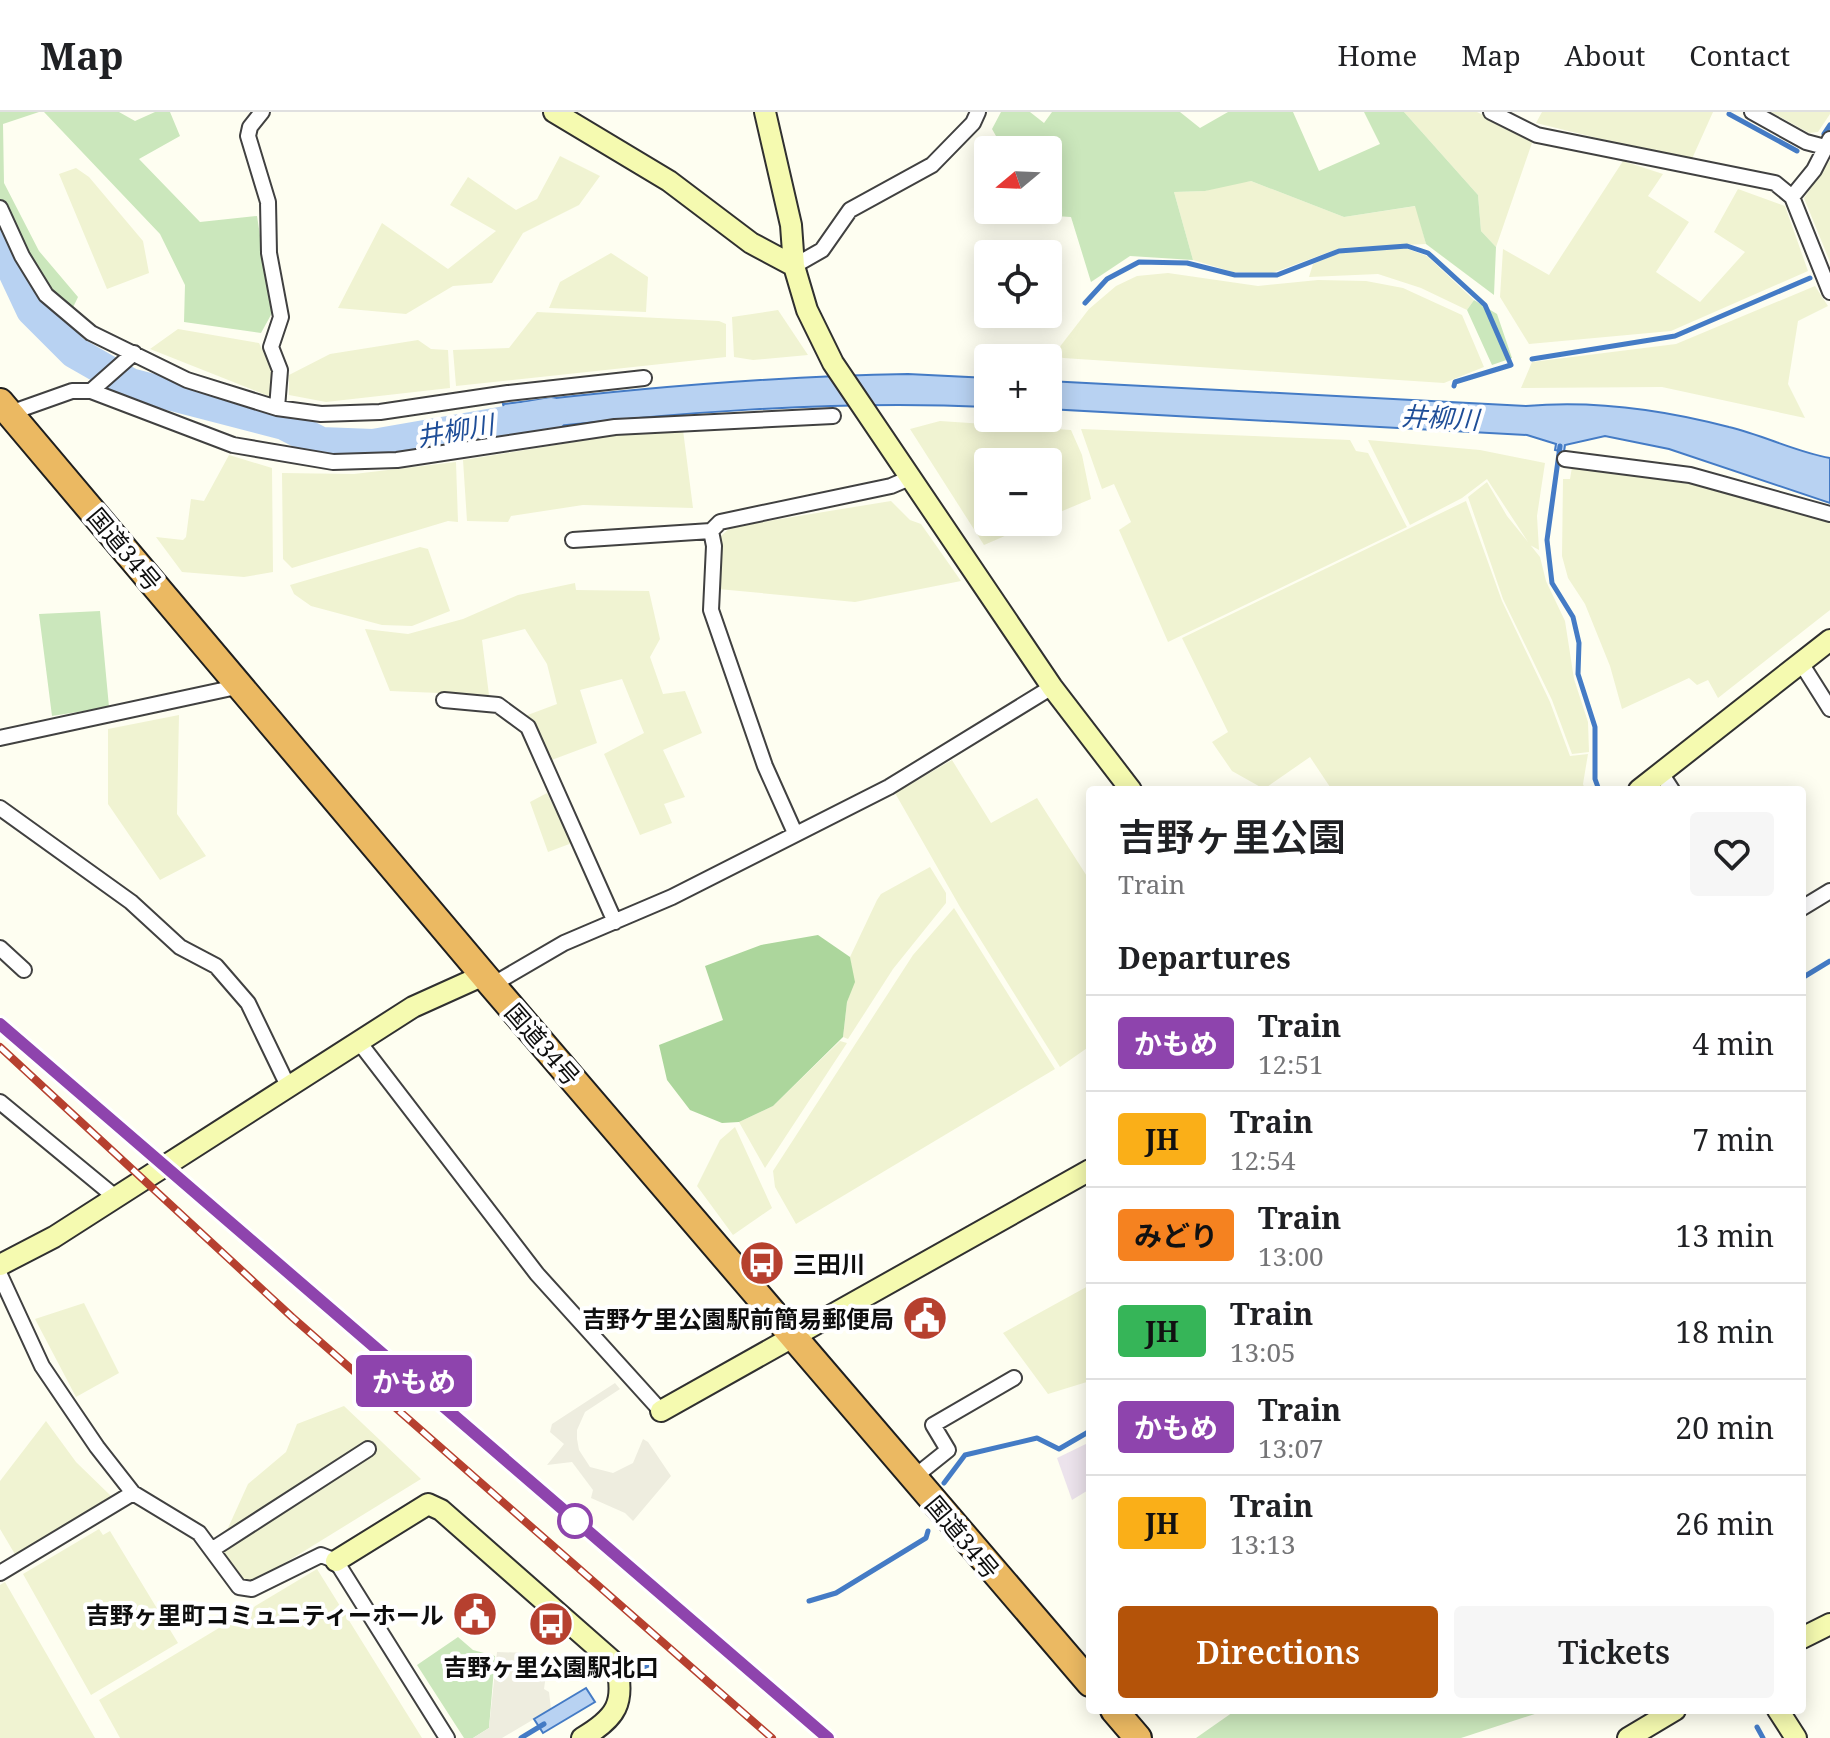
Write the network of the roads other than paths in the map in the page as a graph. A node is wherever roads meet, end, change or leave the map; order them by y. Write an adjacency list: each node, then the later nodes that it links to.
1 (262, 112): 16 (street)
2 (554, 112): 10 (street)
3 (765, 112): 10 (street)
4 (978, 112): 10 (street)
5 (1491, 112): 8 (street)
6 (1752, 112): 7 (street)
7 (1827, 143): 8 (street)
8 (1792, 197): 11 (street)
9 (0, 208): 12 (street)
10 (794, 266): 19 (street)
11 (1830, 292)
12 (134, 353): 14 (street); 16 (street)
13 (644, 378): 16 (street)
14 (91, 391): 15 (street); 17 (street)
15 (5, 408): 25 (highway, 国道34号)
16 (277, 408)
17 (833, 416)
18 (1565, 459): 20 (street)
19 (912, 477): 21 (street); 26 (street)
20 (1830, 514)
21 (711, 531): 22 (street); 33 (street)
22 (573, 540)
23 (1830, 640): 24 (street)
24 (1801, 663): 28 (street); 30 (street)
25 (241, 686): 29 (street); 39 (highway, 国道34号)
26 (1052, 687): 31 (street); 33 (street)
27 (444, 700): 36 (street)
28 (1830, 709)
29 (0, 738)
30 (1666, 781)
31 (1128, 786)
32 (0, 808): 41 (street)
33 (795, 833): 36 (street)
34 (1830, 891): 35 (street)
35 (1806, 906)
36 (615, 922): 39 (street)
37 (0, 948): 38 (street)
38 (24, 970)
39 (488, 980): 40 (street); 47 (highway, 国道34号)
40 (359, 1042): 41 (street); 49 (street)
41 (289, 1088): 44 (street)
42 (0, 1102): 44 (street)
43 (1086, 1172): 47 (street)
44 (114, 1196): 45 (street)
45 (0, 1265)
46 (0, 1275): 52 (street)
47 (794, 1337): 49 (street); 51 (highway, 国道34号)
48 (1014, 1378): 51 (street)
49 (661, 1411)
50 (368, 1449): 53 (street)
51 (913, 1478): 58 (highway, 国道34号)
52 (133, 1493): 53 (street); 55 (street)
53 (213, 1549): 54 (street)
54 (336, 1561): 62 (street); 63 (street)
55 (0, 1573)
56 (1830, 1624): 57 (street)
57 (1806, 1636)
58 (1086, 1678)
59 (1117, 1714): 64 (highway)
60 (1668, 1714): 65 (street)
61 (1781, 1714): 66 (street)
62 (447, 1738)
63 (582, 1738)
64 (1138, 1738)
65 (1628, 1738)
66 (1796, 1738)

